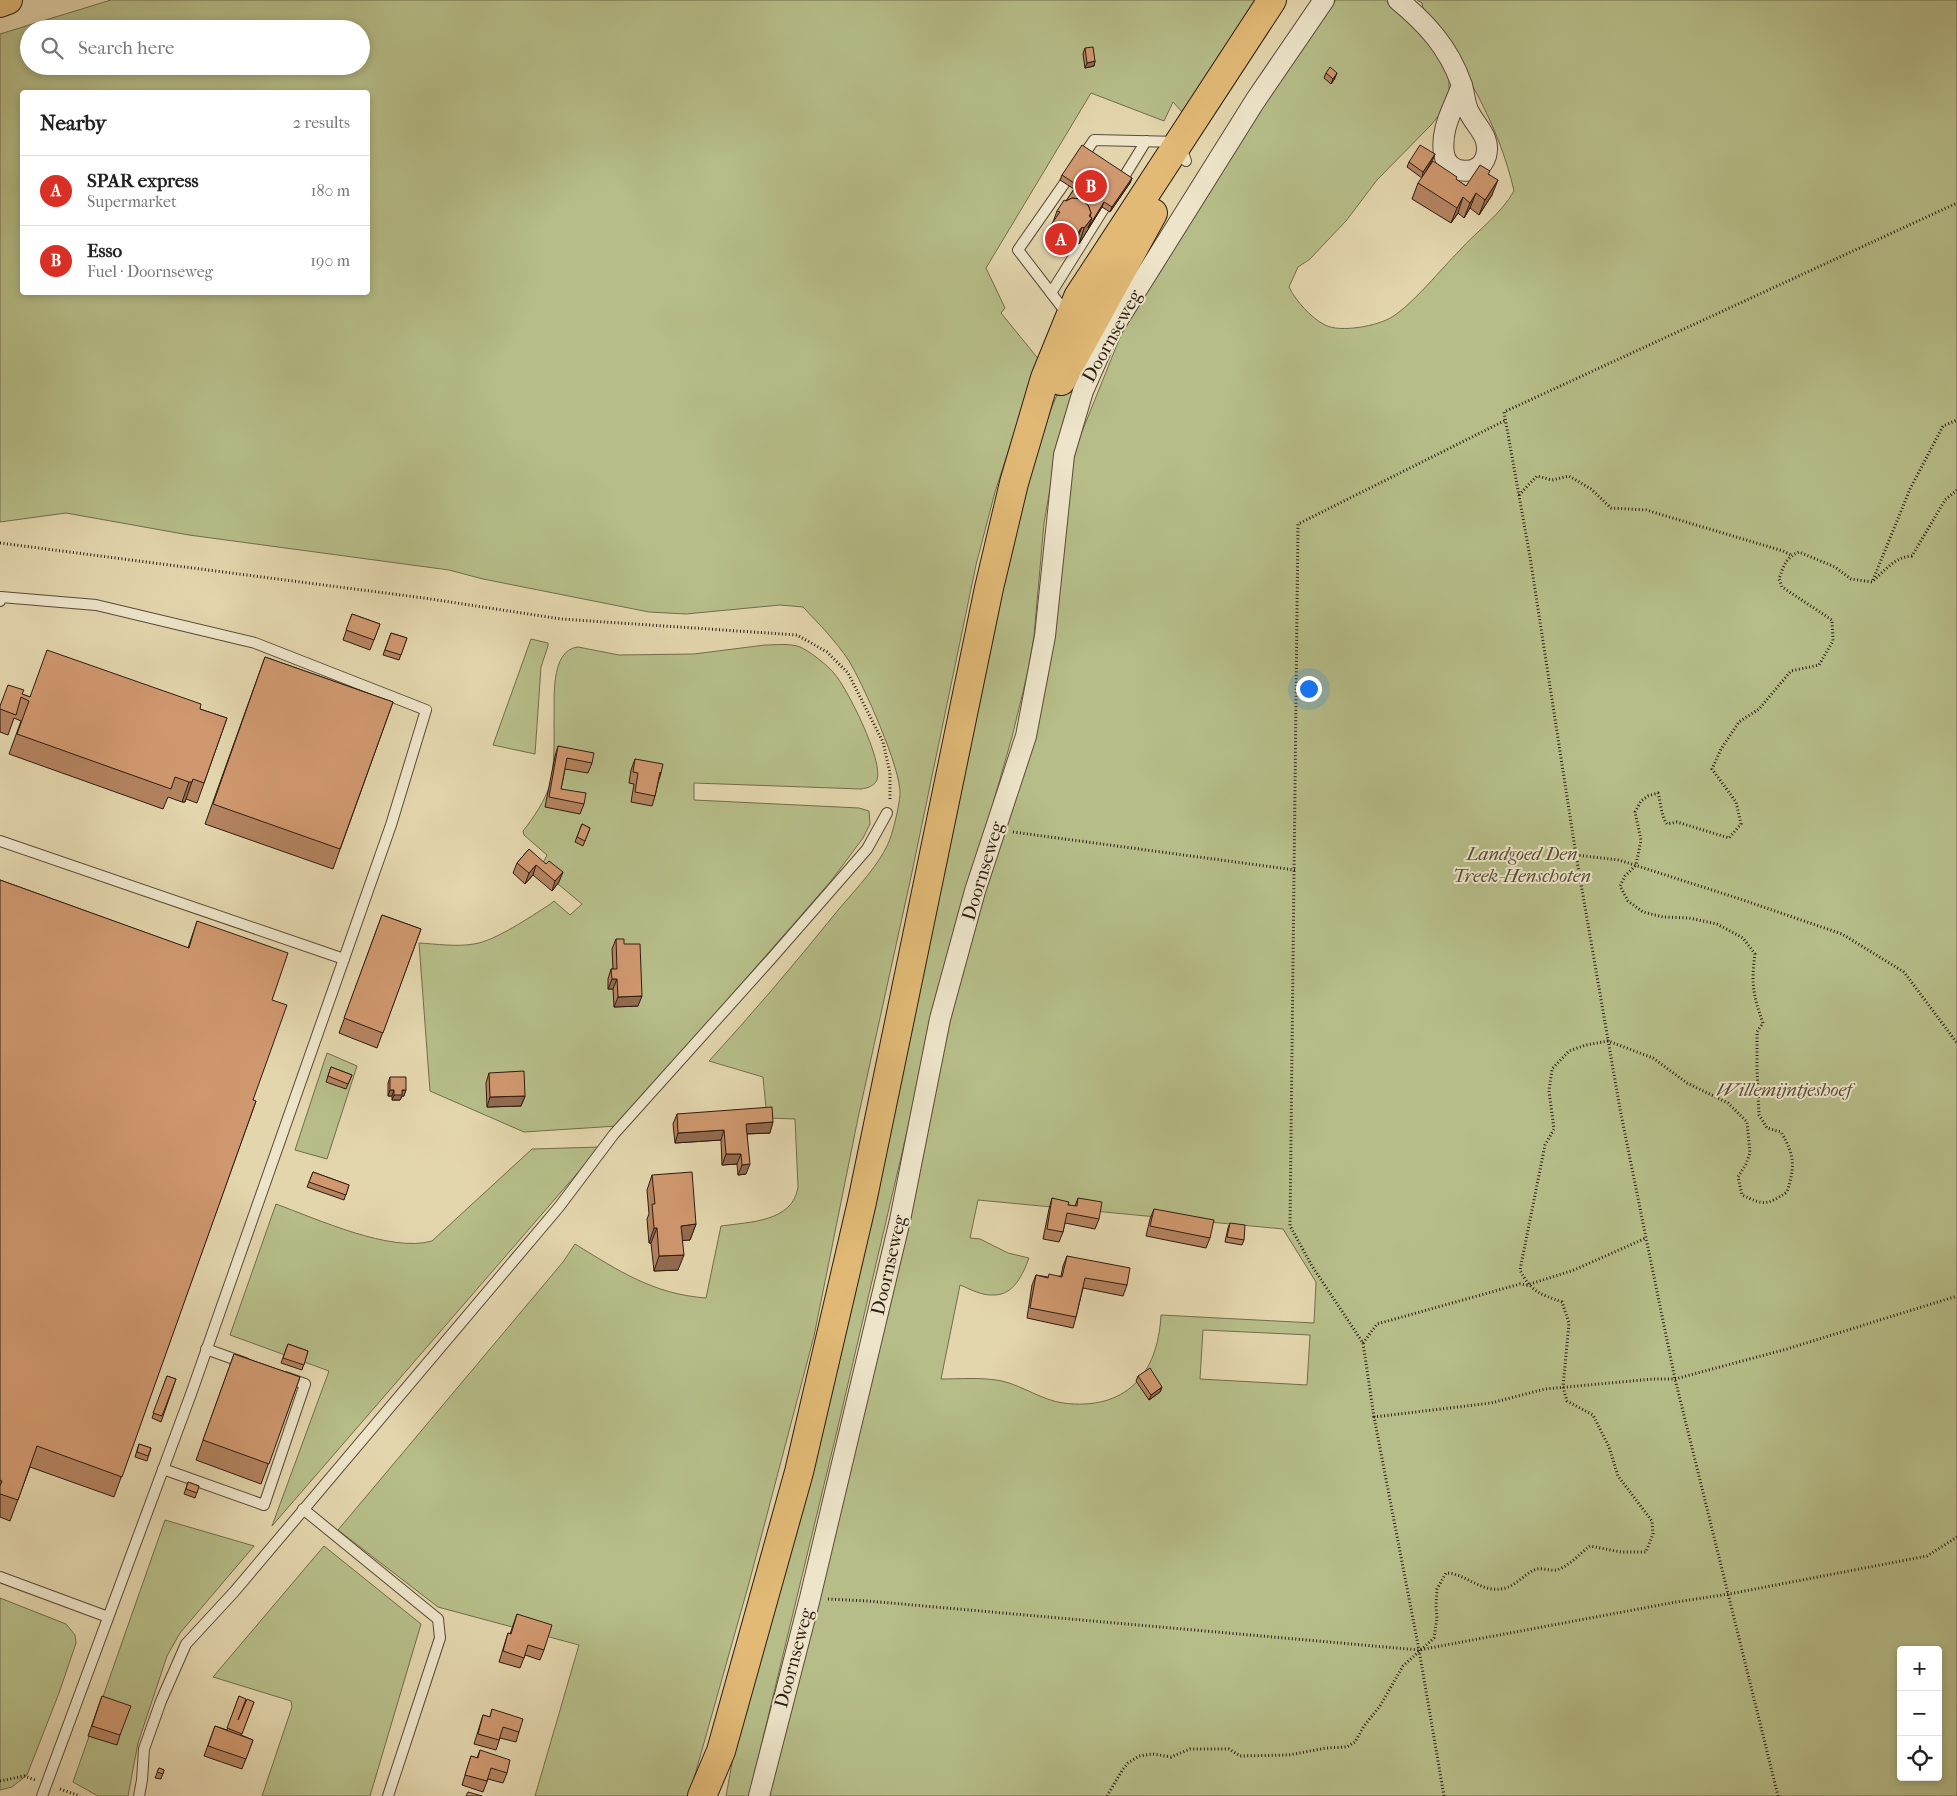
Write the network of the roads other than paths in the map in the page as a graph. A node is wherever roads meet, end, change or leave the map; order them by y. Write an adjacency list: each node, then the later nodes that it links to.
1 (8, 0): 6 (main road)
2 (1272, 0): 9 (main road, Doornseweg)
3 (1291, 0): 9 (main road, Doornseweg)
4 (1324, 0): 29 (street, Doornseweg)
5 (1398, 0): 7 (street)
6 (0, 3)
7 (1462, 85)
8 (1146, 142): 9 (lane); 10 (lane); 10 (lane)
9 (1182, 152): 11 (main road, Doornseweg)
10 (1051, 294): 11 (lane)
11 (1083, 317): 23 (main road, Doornseweg)
12 (0, 601): 15 (lane)
13 (888, 813): 20 (lane)
14 (0, 841): 15 (lane)
15 (344, 959): 16 (lane)
16 (206, 1349): 17 (lane); 19 (lane)
17 (251, 1365)
18 (278, 1374): 19 (lane)
19 (163, 1469): 22 (lane)
20 (303, 1509): 25 (lane); 26 (lane)
21 (0, 1577): 22 (lane)
22 (108, 1617): 24 (lane)
23 (721, 1751): 27 (main road, Doornseweg); 28 (main road, Doornseweg)
24 (42, 1796)
25 (139, 1796)
26 (388, 1796)
27 (702, 1796)
28 (719, 1796)
29 (759, 1796)

